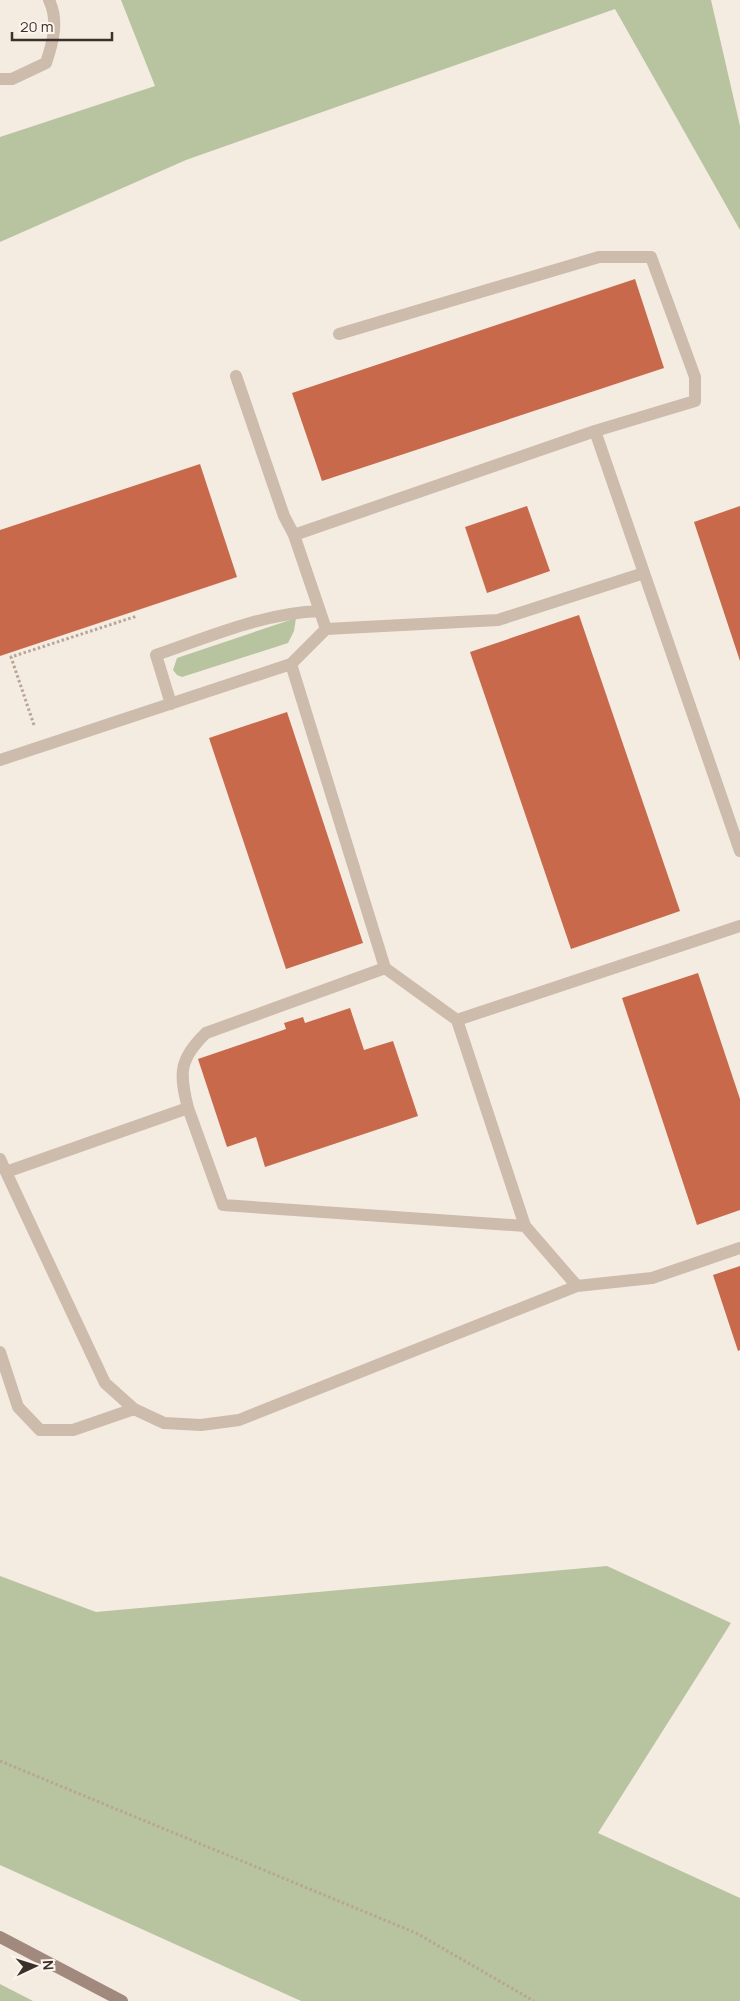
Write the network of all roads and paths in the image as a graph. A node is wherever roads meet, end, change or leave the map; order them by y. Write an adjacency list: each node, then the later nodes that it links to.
1 (49, 0): 2 (lane)
2 (0, 79)
3 (339, 334): 5 (lane)
4 (236, 376): 6 (lane)
5 (595, 431): 6 (lane); 7 (lane)
6 (294, 535): 8 (lane)
7 (644, 573): 10 (lane); 15 (lane)
8 (320, 611): 10 (lane); 12 (lane)
9 (136, 616): 13 (path)
10 (326, 629): 11 (lane)
11 (291, 664): 12 (lane); 17 (lane)
12 (171, 704): 13 (lane)
13 (42, 747): 14 (lane)
14 (0, 760)
15 (740, 851)
16 (740, 926): 18 (lane)
17 (385, 968): 18 (lane); 19 (lane)
18 (457, 1020): 22 (lane)
19 (188, 1108): 21 (lane); 22 (lane)
20 (0, 1159): 21 (lane)
21 (3, 1171): 26 (lane)
22 (525, 1226): 24 (lane)
23 (740, 1248): 24 (lane)
24 (577, 1286): 26 (lane)
25 (0, 1352): 26 (lane)
26 (134, 1409)
27 (0, 1762): 30 (path)
28 (0, 1937): 29 (main road)
29 (122, 2001)
30 (534, 2001)

